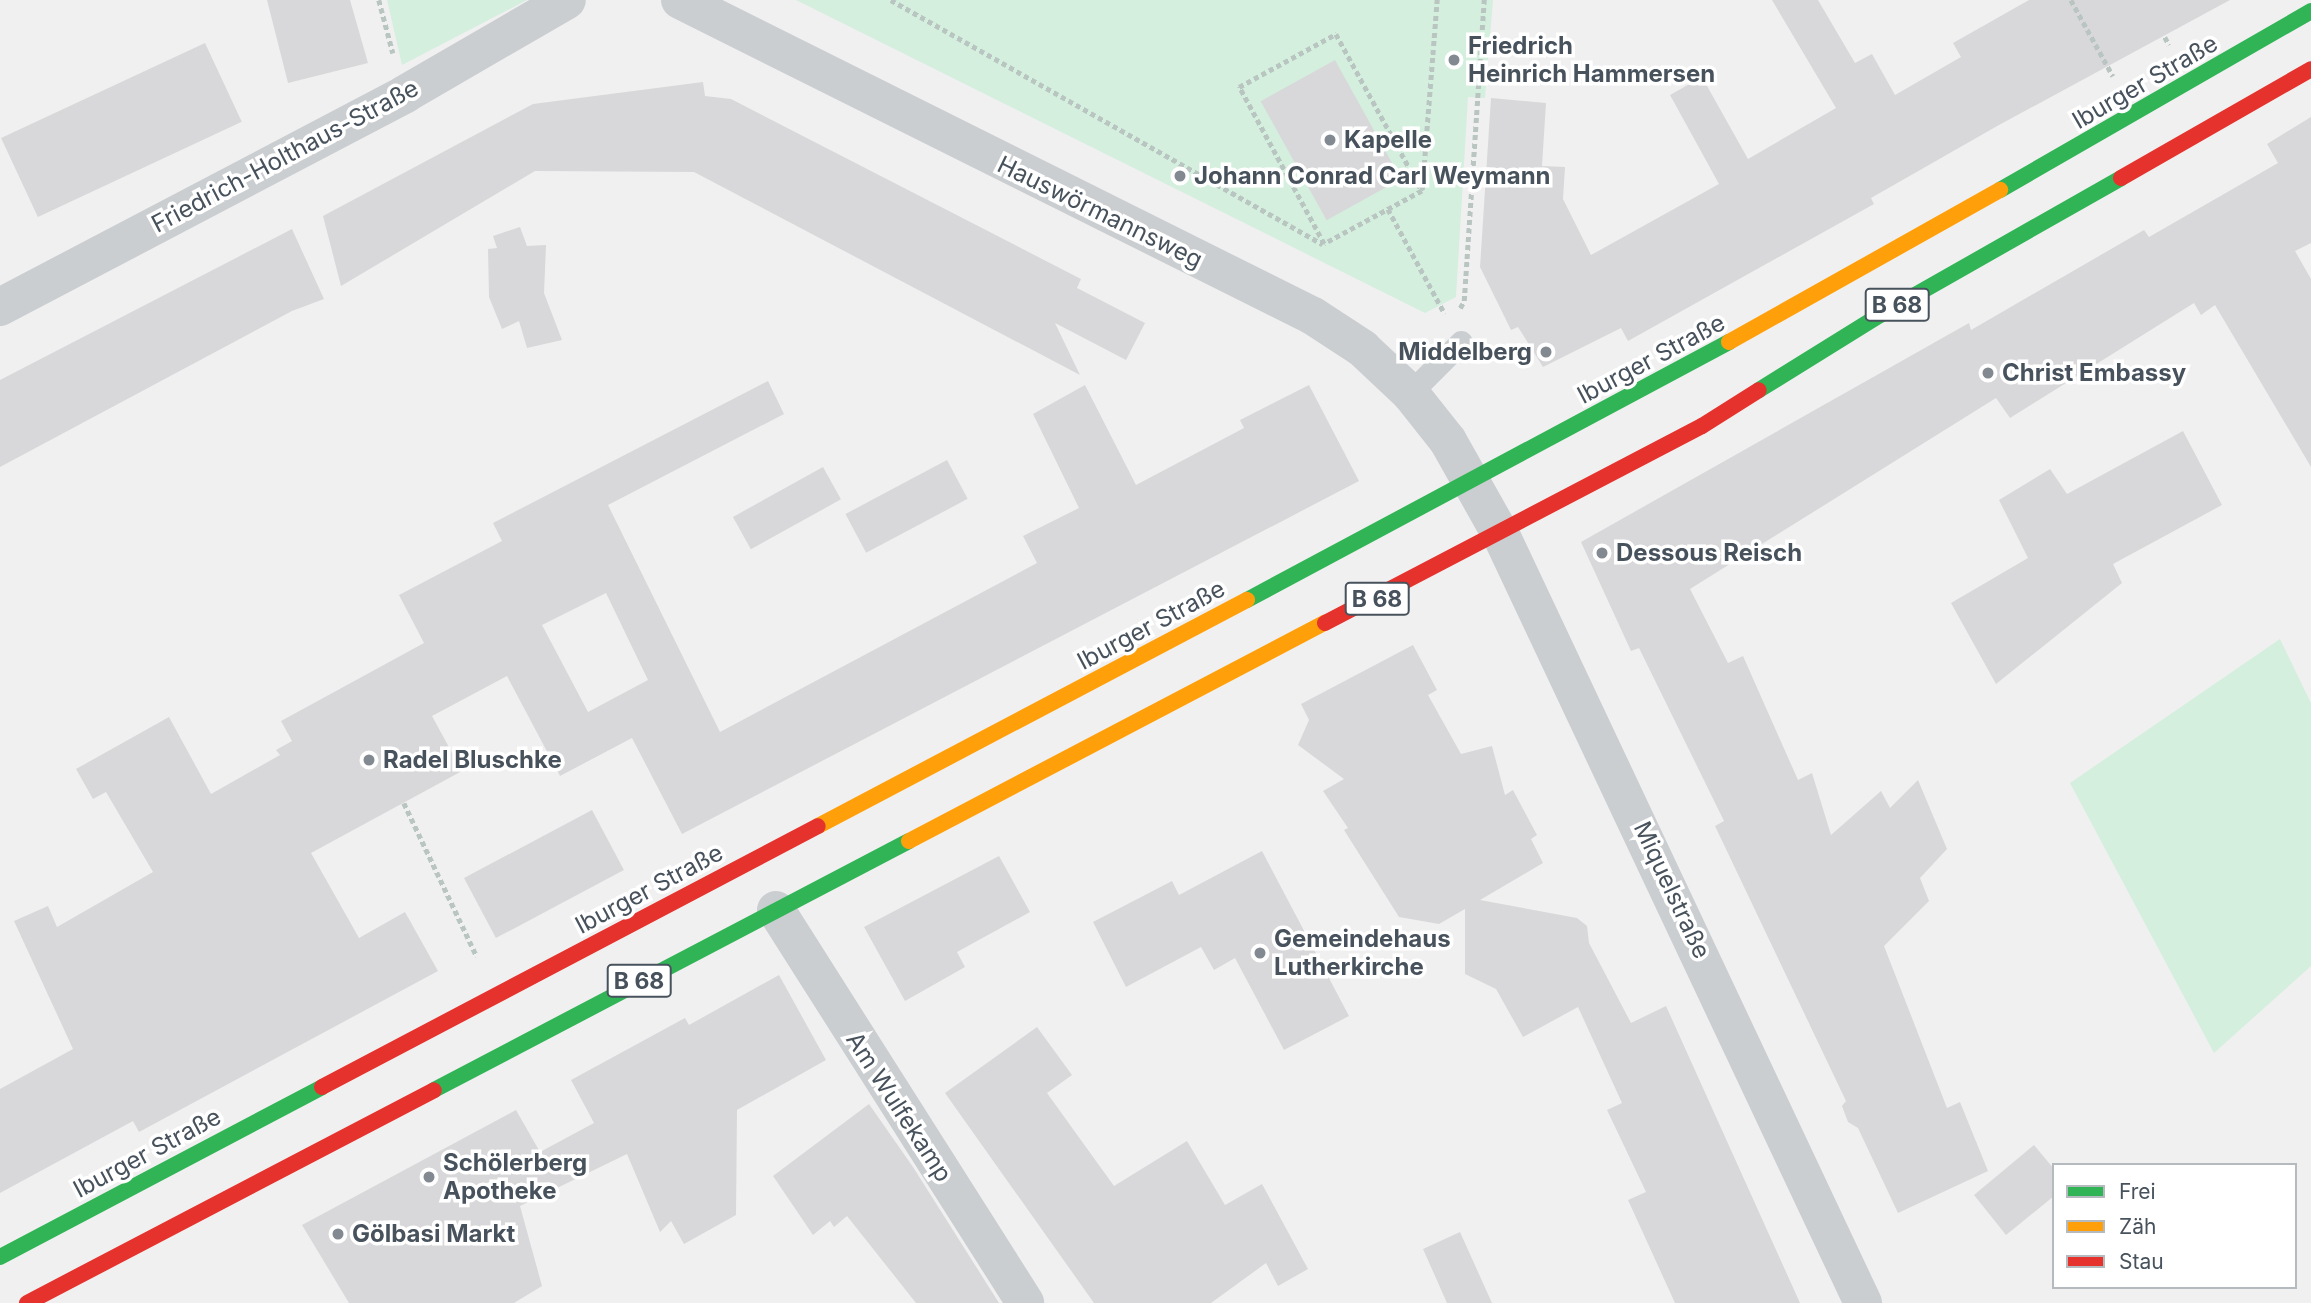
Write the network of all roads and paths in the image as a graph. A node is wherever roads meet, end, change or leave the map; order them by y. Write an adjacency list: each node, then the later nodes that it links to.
1 (379, 0): 10 (path)
2 (567, 0): 10 (street, Friedrich-Holthaus-Straße)
3 (680, 0): 17 (street, Hauswörmannsweg)
4 (891, 0): 14 (path)
5 (1437, 0): 12 (path)
6 (1484, 0): 16 (path)
7 (2071, 0): 11 (path)
8 (2311, 11): 11 (main road, Iburger Straße / B 68)
9 (2311, 69): 19 (main road, B 68)
10 (405, 94): 15 (street, Friedrich-Holthaus-Straße)
11 (2135, 116): 18 (main road, Iburger Straße / B 68)
12 (1422, 191): 13 (path); 14 (path)
13 (1388, 209): 14 (path); 16 (path)
14 (1324, 244)
15 (0, 307)
16 (1456, 333): 17 (lane)
17 (1410, 393): 18 (street, Hauswörmannsweg)
18 (1474, 481): 19 (street, Miquelstraße); 23 (main road, Iburger Straße / B 68)
19 (1501, 535): 21 (main road, B 68); 26 (street, Miquelstraße)
20 (404, 803): 22 (path)
21 (776, 910): 24 (main road, B 68); 25 (street, Am Wulfekamp)
22 (478, 961)
23 (0, 1257)
24 (27, 1303)
25 (1025, 1303)
26 (1863, 1303)

